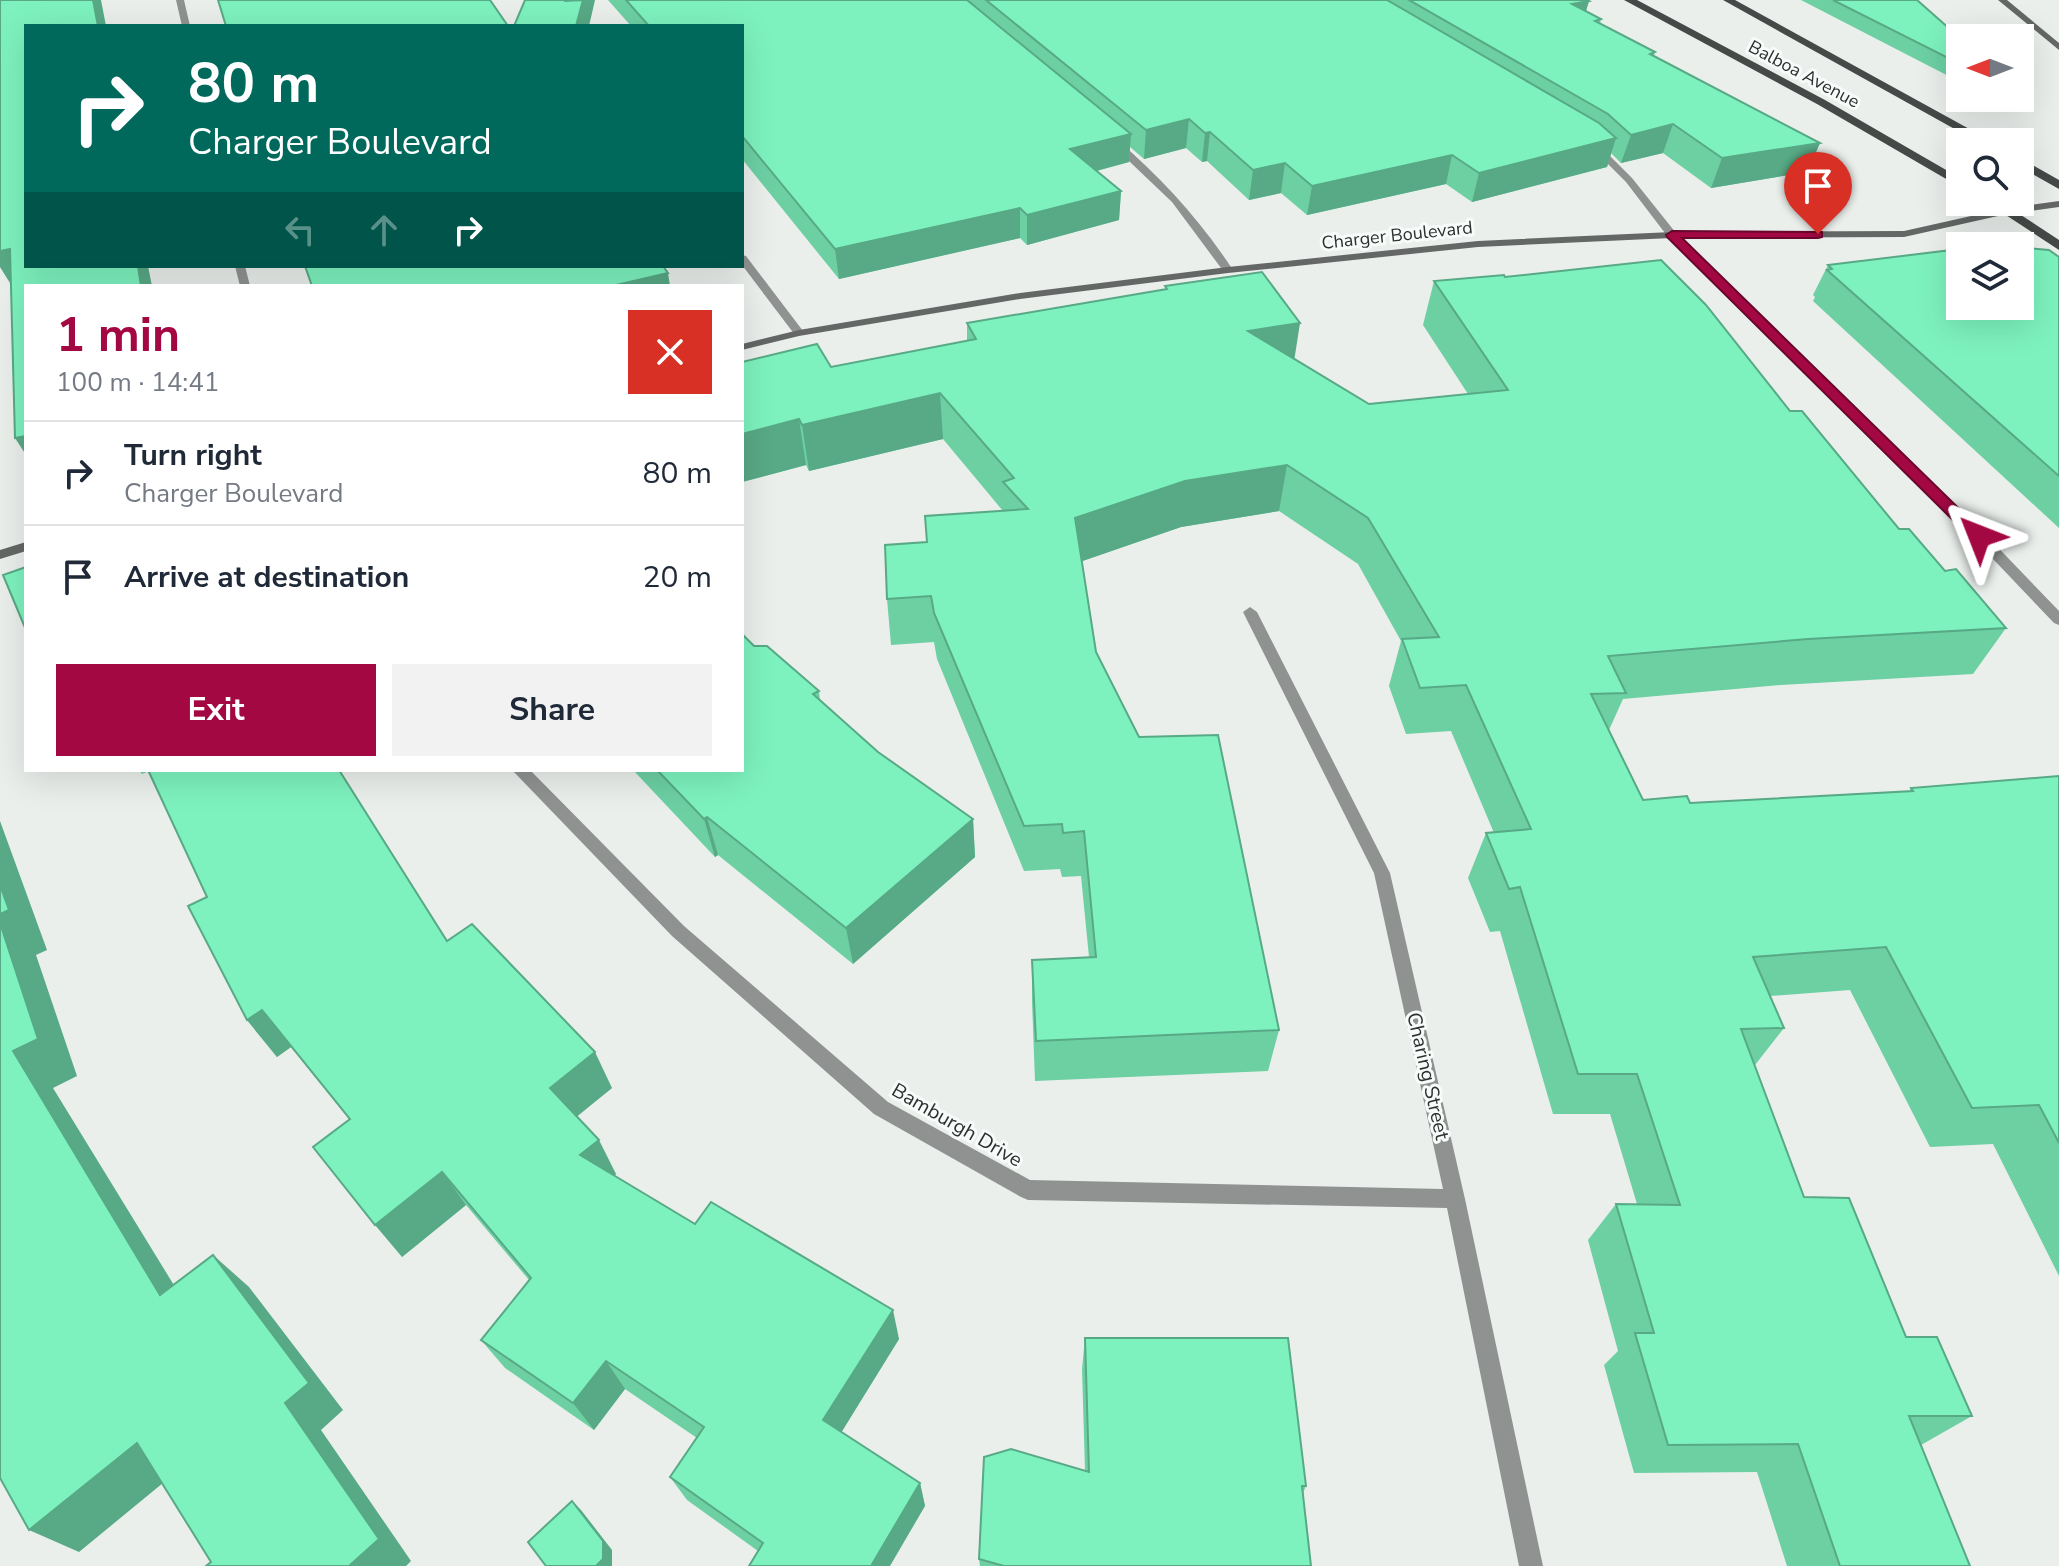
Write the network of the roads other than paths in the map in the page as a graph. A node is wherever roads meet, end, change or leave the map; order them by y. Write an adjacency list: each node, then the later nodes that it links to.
1 (180, 0): 5 (street)
2 (1629, 0): 11 (main road, Balboa Avenue)
3 (1728, 0): 7 (main road, Balboa Avenue)
4 (2002, 0): 6 (street)
5 (186, 24)
6 (2059, 47)
7 (1961, 128)
8 (1101, 131): 20 (street)
9 (1582, 139): 17 (street)
10 (2034, 170): 12 (main road)
11 (1946, 175)
12 (2059, 185)
13 (2059, 204): 14 (street, Charger Boulevard)
14 (2034, 207)
15 (1985, 216): 17 (street, Charger Boulevard)
16 (2014, 216): 18 (main road)
17 (1672, 235): 20 (street, Charger Boulevard); 26 (street)
18 (2059, 246)
19 (744, 261): 21 (street)
20 (1228, 270): 21 (street, Charger Boulevard)
21 (799, 333): 22 (street, Charger Boulevard)
22 (744, 347)
23 (24, 547): 24 (street)
24 (0, 555)
25 (1250, 612): 28 (street, Charing Street)
26 (2059, 620)
27 (522, 772): 28 (street, Bamburgh Drive)
28 (1455, 1199): 29 (street, Charing Street)
29 (1531, 1566)

